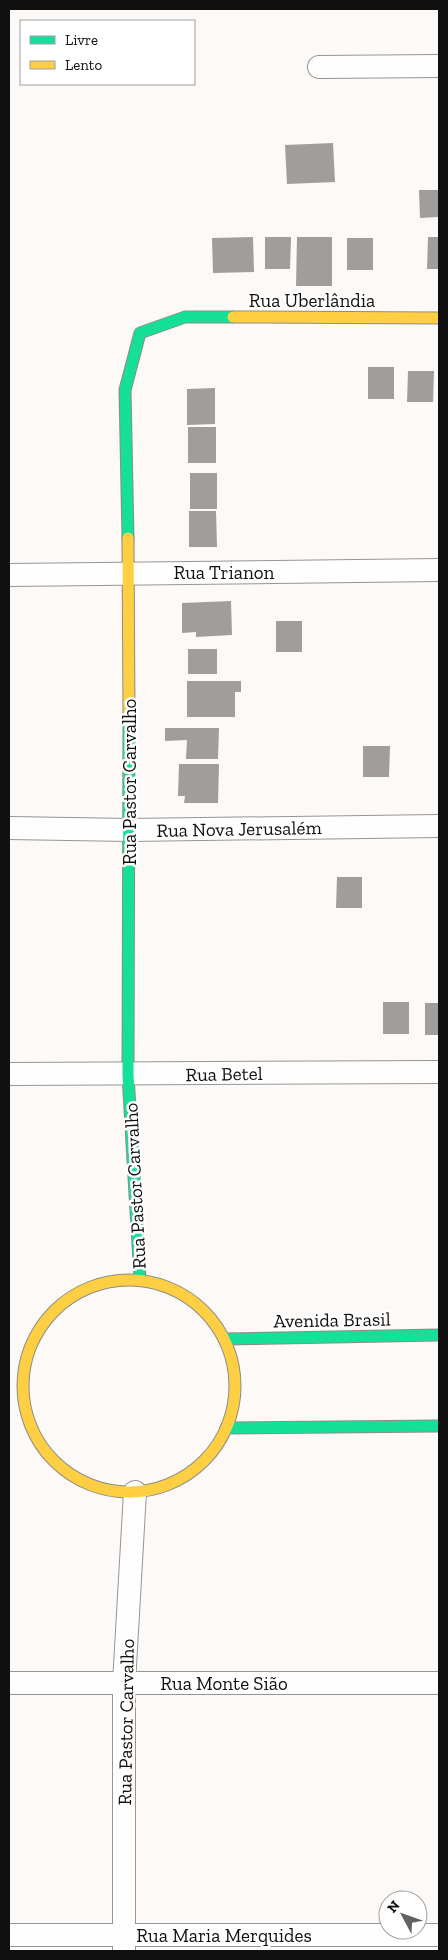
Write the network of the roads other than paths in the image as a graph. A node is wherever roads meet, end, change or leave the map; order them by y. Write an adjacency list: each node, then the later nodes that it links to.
1 (319, 66): 2 (street)
2 (439, 66)
3 (186, 317): 4 (street, Rua Uberlândia); 6 (street, Rua Pastor Carvalho)
4 (439, 318)
5 (439, 570): 6 (street, Rua Trianon)
6 (129, 572): 7 (street, Rua Trianon); 10 (street, Rua Pastor Carvalho)
7 (9, 575)
8 (439, 826): 10 (street, Rua Nova Jerusalém)
9 (9, 828): 10 (street, Rua Nova Jerusalém)
10 (128, 830): 13 (street, Rua Pastor Carvalho)
11 (439, 1072): 13 (street, Rua Betel)
12 (9, 1074): 13 (street, Rua Betel)
13 (128, 1075): 14 (street, Rua Pastor Carvalho)
14 (140, 1279): 16 (street); 18 (street)
15 (439, 1335): 16 (street, Avenida Brasil)
16 (225, 1339): 20 (street)
17 (16, 1351): 18 (street)
18 (29, 1352): 22 (street)
19 (439, 1426): 20 (street)
20 (226, 1428): 23 (street)
21 (17, 1433): 22 (street)
22 (34, 1433): 23 (street)
23 (135, 1492): 25 (street, Rua Pastor Carvalho)
24 (9, 1683): 25 (street, Rua Monte Sião)
25 (124, 1683): 26 (street, Rua Monte Sião); 29 (street, Rua Pastor Carvalho)
26 (439, 1683)
27 (9, 1935): 29 (street, Rua Maria Merquides)
28 (439, 1935): 29 (street, Rua Maria Merquides)
29 (124, 1943)

